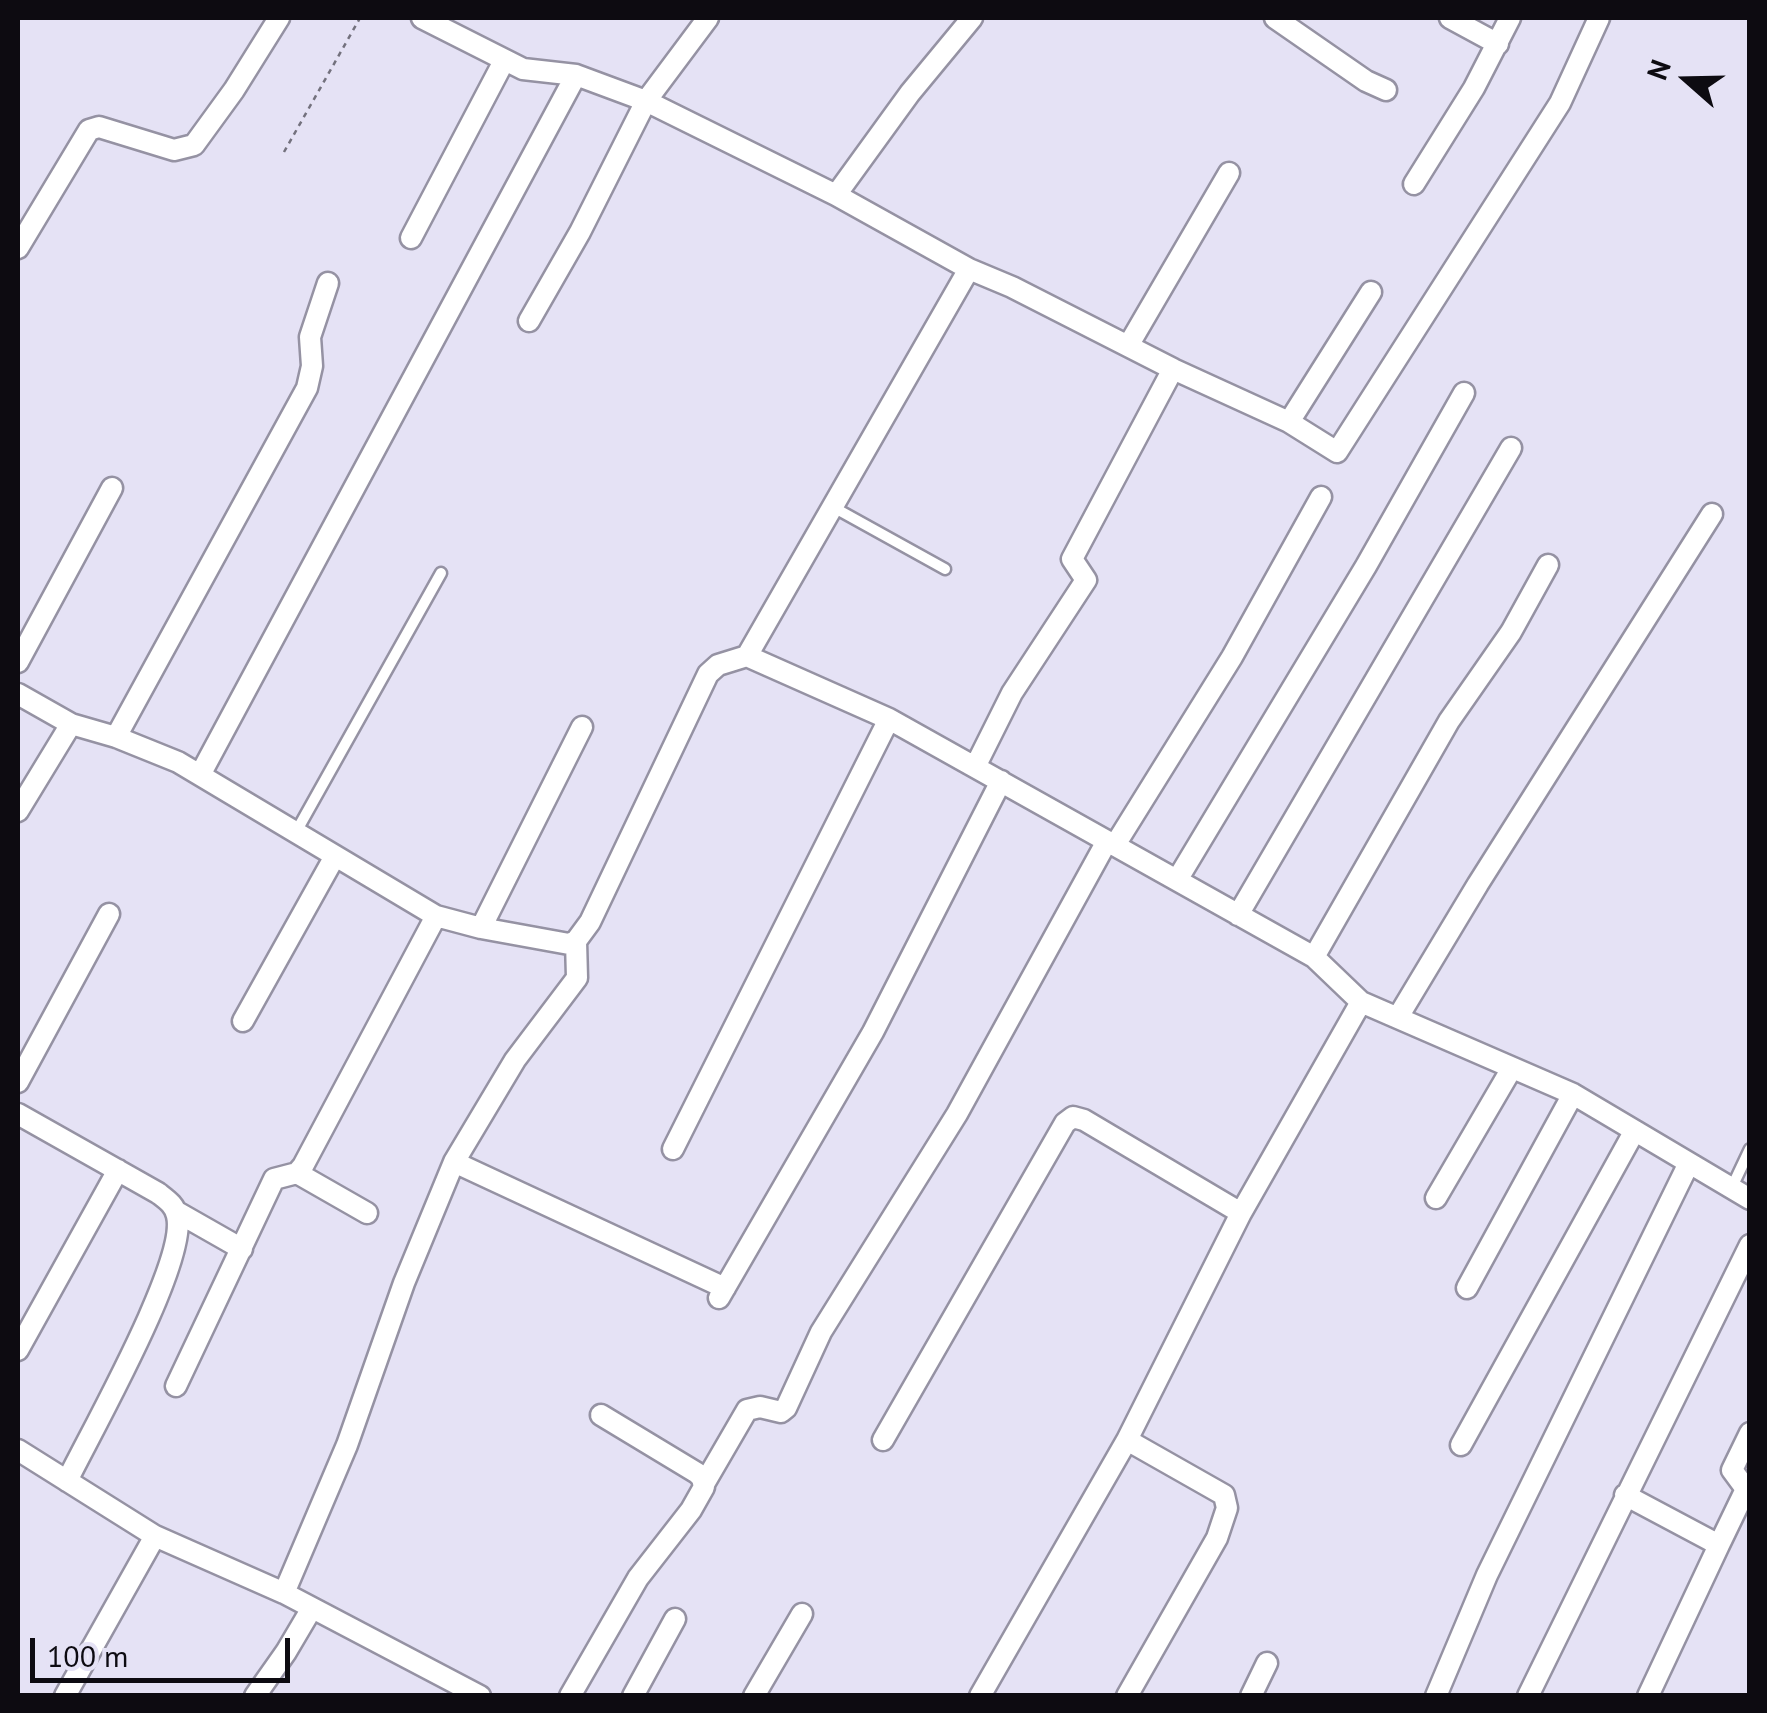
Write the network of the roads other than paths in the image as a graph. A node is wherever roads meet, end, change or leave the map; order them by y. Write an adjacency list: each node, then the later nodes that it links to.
1 (279, 18): 18 (street)
2 (422, 18): 10 (street)
3 (708, 18): 13 (street)
4 (972, 18): 16 (street)
5 (1275, 18): 12 (street)
6 (1450, 18): 9 (street)
7 (1510, 18): 9 (street)
8 (1599, 18): 26 (street)
9 (1498, 44): 15 (street)
10 (504, 60): 11 (street); 17 (street)
11 (576, 75): 13 (street); 43 (street)
12 (1386, 90)
13 (646, 102): 16 (street); 22 (street)
14 (1230, 173): 23 (street)
15 (1414, 184)
16 (836, 195): 19 (street)
17 (411, 238)
18 (18, 248)
19 (968, 269): 23 (street); 30 (street)
20 (328, 283): 41 (street)
21 (1371, 292): 26 (street)
22 (529, 322)
23 (1128, 346): 24 (street)
24 (1173, 369): 26 (street); 42 (street)
25 (1464, 393): 49 (street)
26 (1288, 422)
27 (1511, 448): 51 (street)
28 (112, 488): 36 (street)
29 (1322, 497): 47 (street)
30 (832, 506): 33 (lane); 35 (street)
31 (1712, 514): 57 (street)
32 (1548, 565): 55 (street)
33 (945, 569)
34 (442, 573): 46 (lane)
35 (747, 656): 38 (street); 54 (street)
36 (18, 662)
37 (18, 694): 39 (street)
38 (889, 719): 42 (street); 64 (street)
39 (71, 724): 41 (street); 45 (street)
40 (582, 727): 53 (street)
41 (116, 737): 43 (street)
42 (975, 766): 44 (street)
43 (200, 775): 46 (street)
44 (1001, 781): 47 (street); 66 (street)
45 (18, 811)
46 (296, 832): 48 (street)
47 (1111, 843): 49 (street); 87 (street)
48 (335, 856): 52 (street); 58 (street)
49 (1176, 880): 51 (street)
50 (109, 914): 60 (street)
51 (1238, 915): 55 (street)
52 (436, 916): 53 (street); 69 (street)
53 (481, 928): 54 (street)
54 (576, 941): 66 (street)
55 (1314, 957): 56 (street)
56 (1361, 1002): 57 (street); 74 (street)
57 (1398, 1017): 59 (street)
58 (243, 1020)
59 (1512, 1068): 61 (street); 71 (street)
60 (18, 1082)
61 (1572, 1094): 63 (street); 77 (street)
62 (18, 1114): 68 (street)
63 (1634, 1132): 67 (street); 84 (street)
64 (673, 1149)
65 (1750, 1149): 70 (lane)
66 (454, 1162): 91 (street)
67 (1689, 1162): 70 (street); 105 (street)
68 (118, 1170): 72 (street); 78 (street)
69 (297, 1174): 73 (street); 76 (street)
70 (1740, 1194)
71 (1436, 1198)
72 (177, 1212): 76 (street); 86 (street)
73 (368, 1212)
74 (1241, 1213): 82 (street); 83 (street)
75 (1750, 1245): 88 (street)
76 (242, 1248): 79 (street)
77 (1467, 1288)
78 (18, 1350)
79 (176, 1386)
80 (601, 1415): 87 (street)
81 (1750, 1433): 90 (street)
82 (883, 1440)
83 (1127, 1440): 102 (street); 103 (street)
84 (1461, 1445)
85 (18, 1450): 86 (street)
86 (66, 1481): 89 (street)
87 (704, 1484): 99 (street)
88 (1625, 1495): 90 (street); 106 (street)
89 (155, 1536): 91 (street); 96 (street)
90 (1719, 1545): 107 (street)
91 (284, 1593): 92 (street)
92 (312, 1608): 97 (street); 98 (street)
93 (802, 1614): 101 (street)
94 (675, 1619): 100 (street)
95 (1267, 1663): 104 (street)
96 (65, 1696)
97 (255, 1696)
98 (480, 1696)
99 (570, 1696)
100 (633, 1696)
101 (754, 1696)
102 (980, 1696)
103 (1127, 1696)
104 (1251, 1696)
105 (1436, 1696)
106 (1528, 1696)
107 (1648, 1696)

